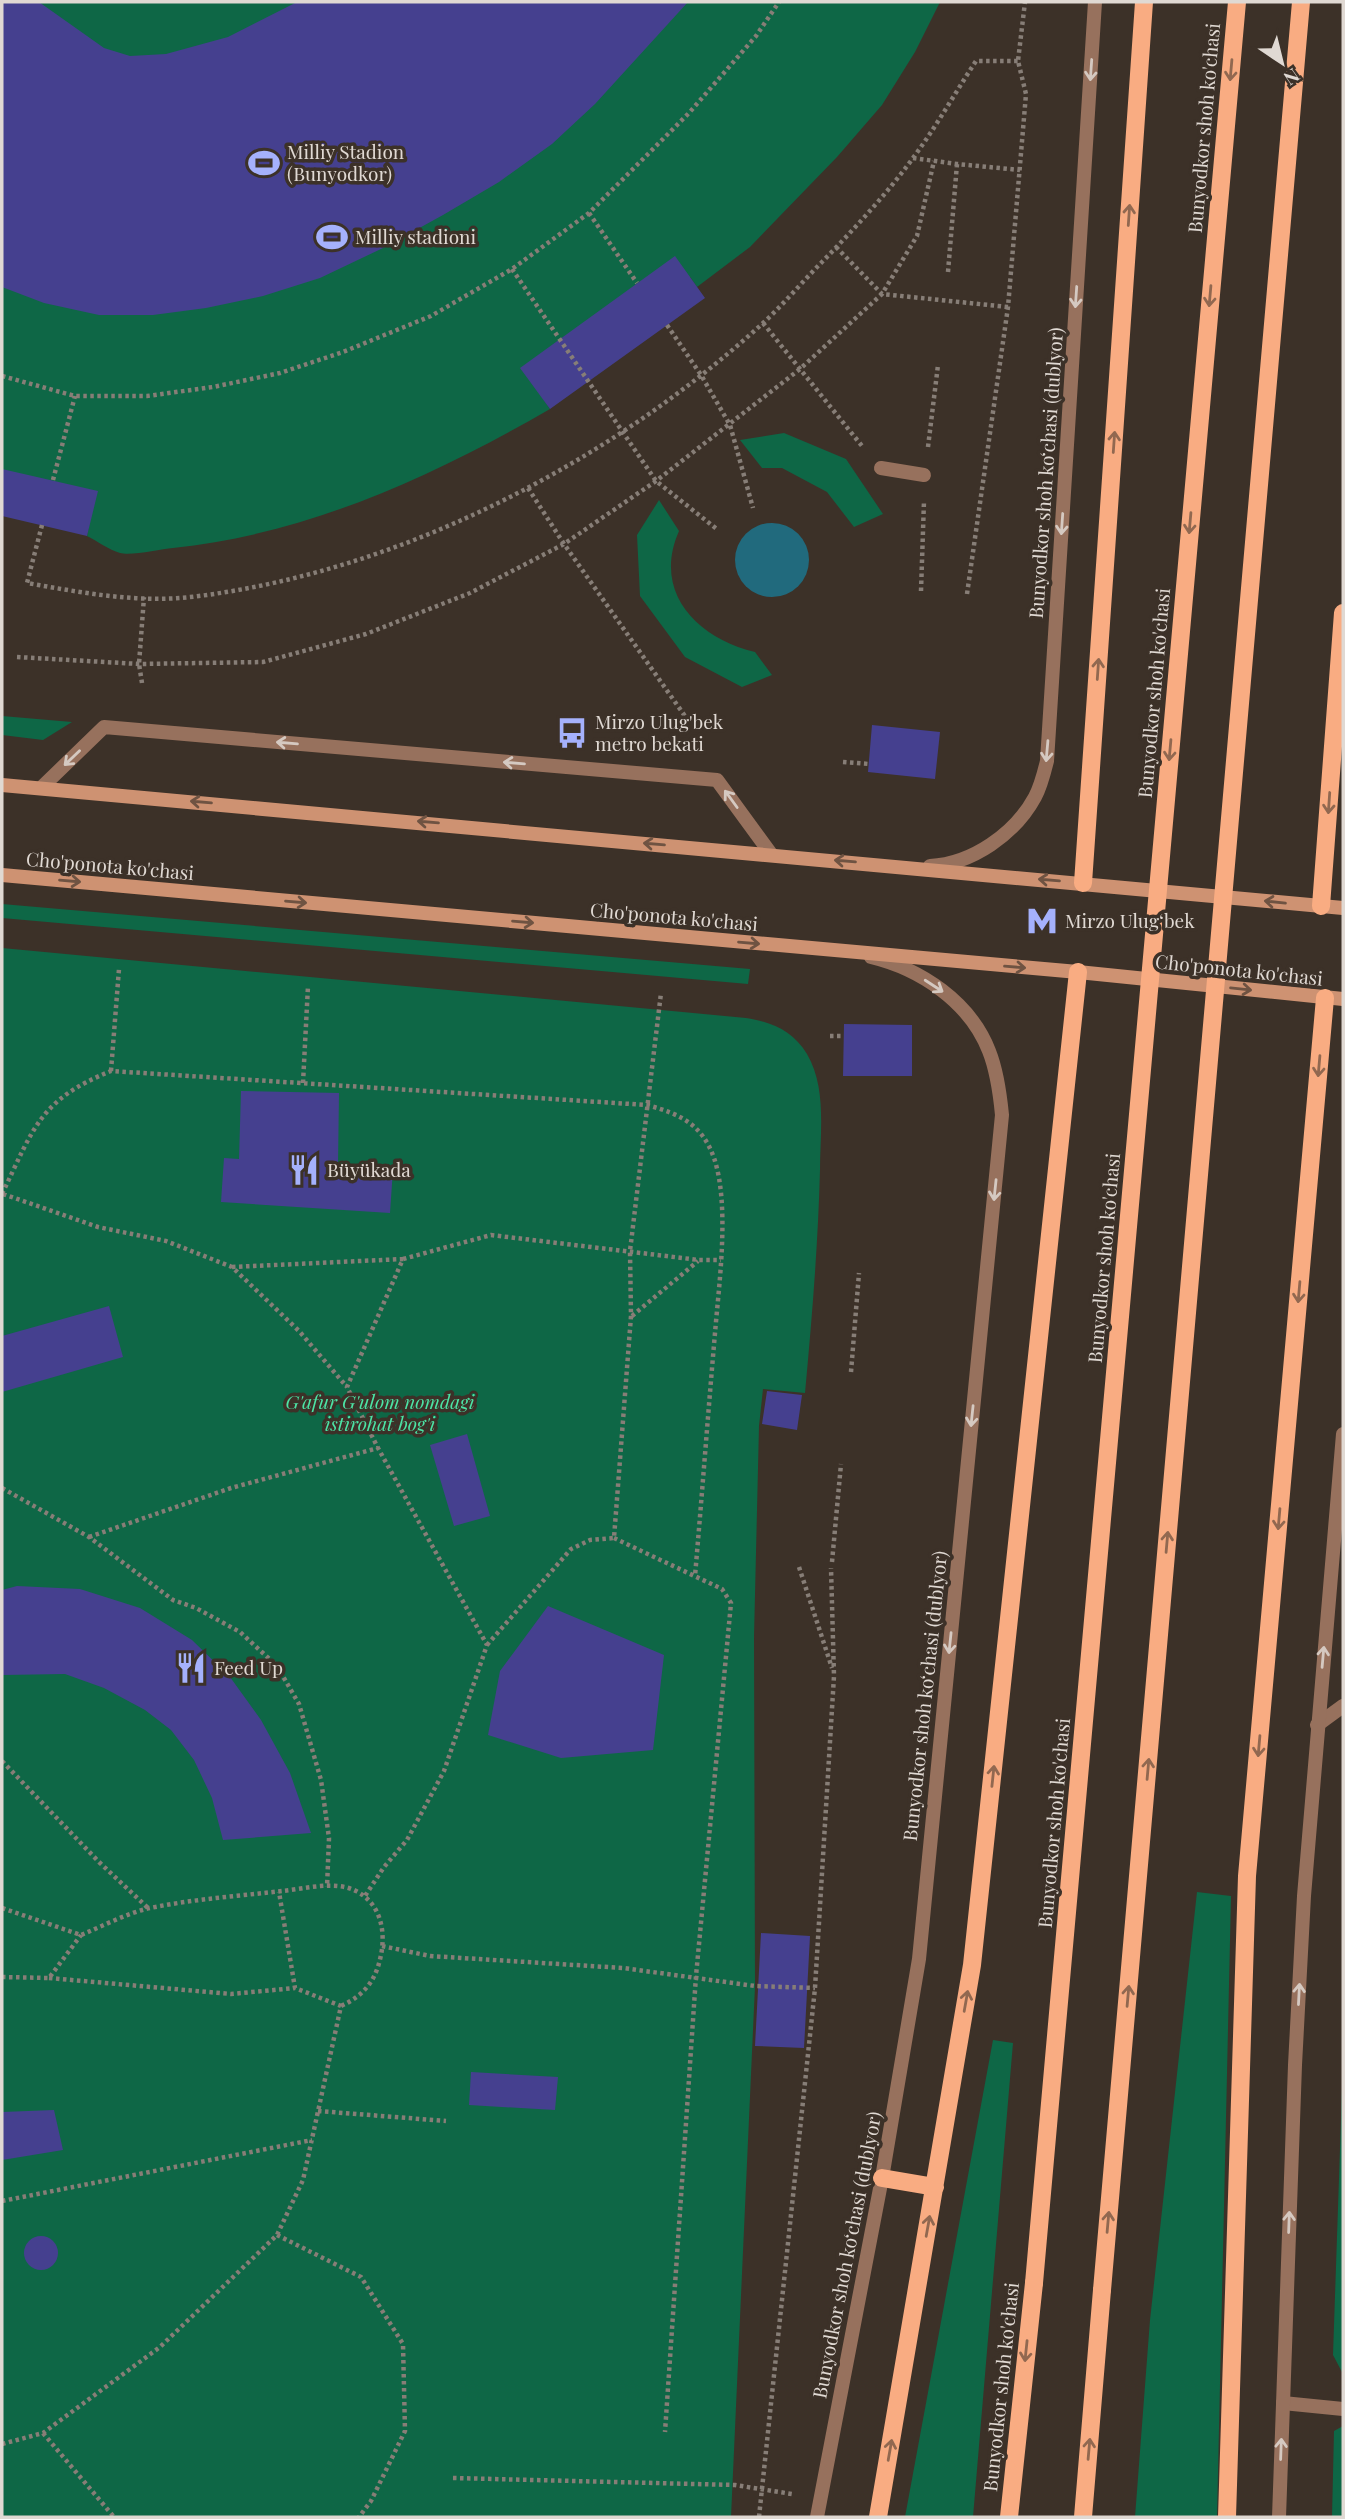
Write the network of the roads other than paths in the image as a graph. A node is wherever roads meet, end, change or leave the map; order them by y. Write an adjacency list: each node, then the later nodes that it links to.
1 (1095, 2): 11 (street, Bunyodkor shoh koʻchasi (dublyor), one-way to 11)
2 (1144, 2): 13 (main road, one-way to 2)
3 (1237, 2): 29 (main road, Bunyodkor shoh ko'chasi, one-way to 29, bridge)
4 (1301, 2): 30 (main road, one-way to 4, bridge)
5 (881, 468): 6 (street)
6 (924, 475)
7 (1343, 613): 14 (main road, one-way to 14)
8 (2, 785): 9 (main road)
9 (41, 788): 10 (main road, one-way to 9); 10 (street, one-way to 9)
10 (771, 854): 11 (main road, one-way to 10)
11 (912, 867): 13 (main road, one-way to 11)
12 (2, 875): 16 (main road, Cho'ponota ko'chasi, one-way to 16)
13 (1083, 883): 14 (main road, one-way to 13)
14 (1321, 906): 15 (main road)
15 (1343, 908)
16 (849, 952): 17 (main road, Cho'ponota ko'chasi, one-way to 17); 23 (street, Bunyodkor shoh koʻchasi (dublyor), one-way to 23)
17 (1078, 972): 18 (main road, Cho'ponota ko'chasi, one-way to 18); 24 (main road, one-way to 17)
18 (1325, 998): 19 (main road, Cho'ponota ko'chasi); 31 (main road, one-way to 31)
19 (1343, 999)
20 (1343, 1434): 22 (street, one-way to 20)
21 (1343, 1706): 22 (street)
22 (1317, 1725): 25 (street, one-way to 22)
23 (882, 2178): 24 (main road); 27 (street, Bunyodkor shoh koʻchasi (dublyor))
24 (935, 2187): 28 (main road, one-way to 24)
25 (1283, 2403): 26 (street); 32 (street, one-way to 25)
26 (1343, 2409)
27 (817, 2517)
28 (878, 2517)
29 (1009, 2517)
30 (1083, 2517)
31 (1227, 2517)
32 (1279, 2517)

